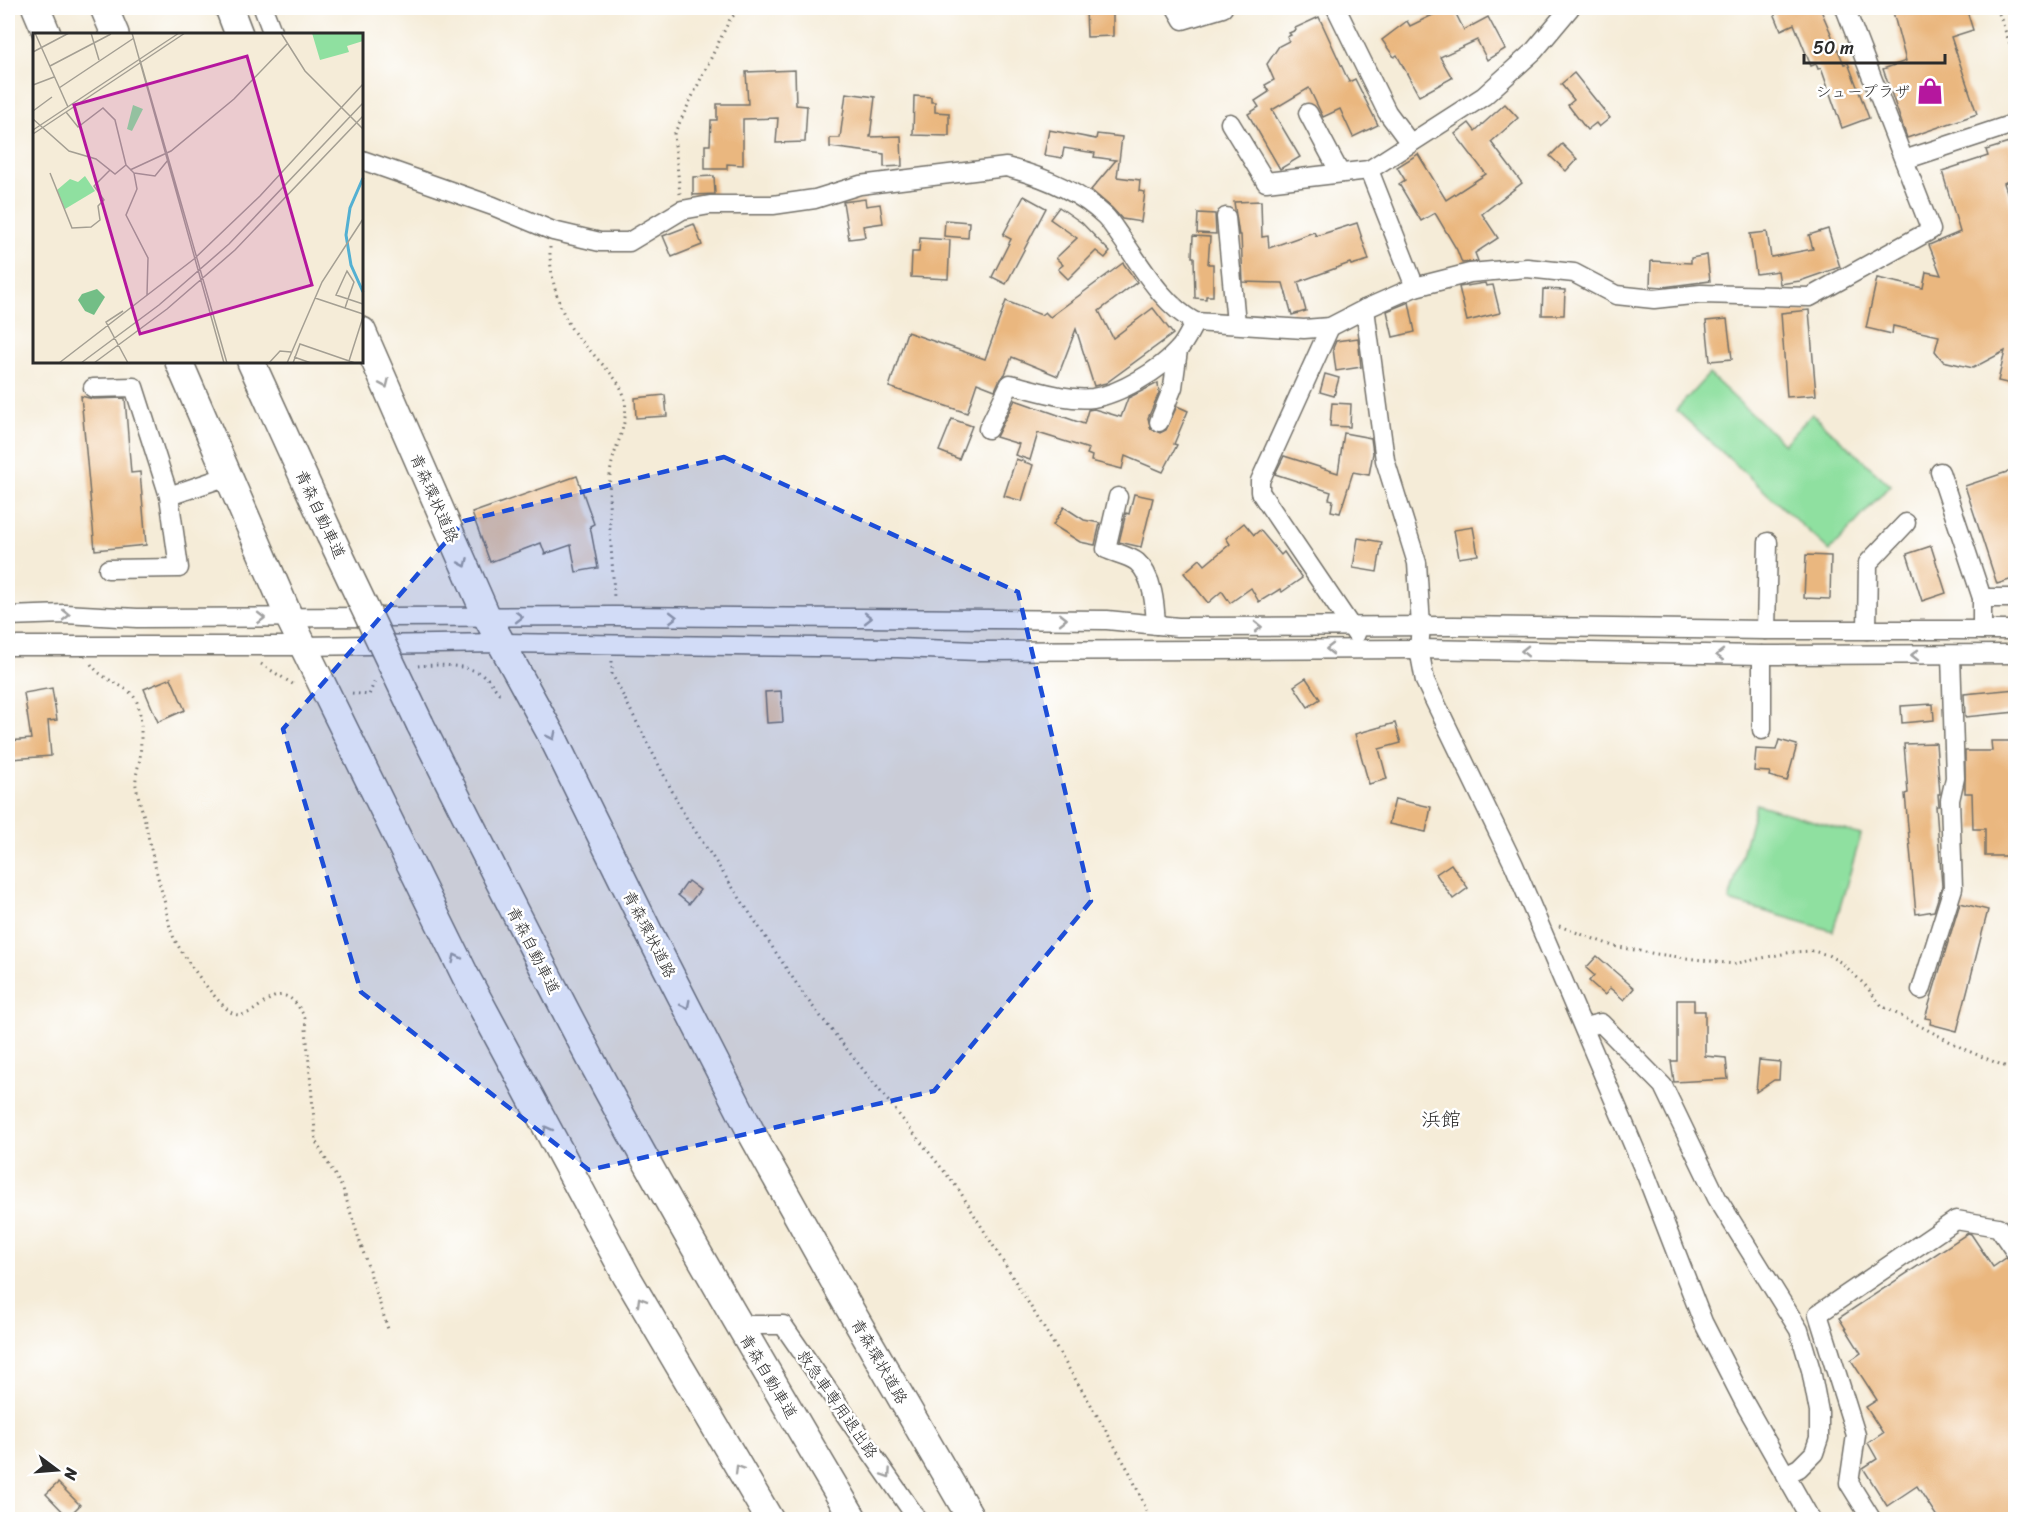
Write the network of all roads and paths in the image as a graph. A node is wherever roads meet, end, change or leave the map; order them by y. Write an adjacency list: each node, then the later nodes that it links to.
1 (36, 8): 12 (highway)
2 (104, 8): 13 (highway)
3 (229, 8): 14 (highway)
4 (263, 8): 15 (street)
5 (741, 8): 25 (path)
6 (1176, 8): 7 (street)
7 (1222, 8)
8 (1336, 8): 20 (street)
9 (1570, 8): 20 (street)
10 (1845, 8): 22 (street)
11 (1997, 8): 16 (path)
12 (47, 33)
13 (115, 33)
14 (239, 33)
15 (273, 33)
16 (2016, 61)
17 (1308, 113): 24 (street)
18 (1230, 123): 24 (street)
19 (2016, 123): 22 (street)
20 (1410, 143): 23 (street)
21 (363, 160): 27 (street)
22 (1904, 160): 28 (street)
23 (1369, 170): 24 (street); 28 (street)
24 (1340, 173)
25 (681, 210): 27 (street); 30 (street)
26 (1226, 217): 31 (street)
27 (553, 231): 50 (path)
28 (1415, 287): 29 (street)
29 (1365, 309): 32 (street); 55 (street)
30 (1195, 322): 31 (street); 34 (street)
31 (1236, 324): 32 (street)
32 (1330, 327): 54 (street)
33 (363, 333): 52 (highway, 青森環状道路, one-way to 52)
34 (1178, 350): 38 (street); 39 (street)
35 (179, 363): 41 (highway)
36 (251, 363): 76 (highway, 青森自動車道, bridge)
37 (93, 388): 42 (street)
38 (1159, 422)
39 (988, 429)
40 (1940, 472): 47 (street)
41 (228, 476): 42 (street); 51 (highway)
42 (169, 496): 46 (street)
43 (1118, 497): 53 (street)
44 (1906, 523): 57 (street)
45 (1768, 543): 56 (street)
46 (108, 568)
47 (1982, 598): 48 (street); 58 (street)
48 (2016, 598)
49 (8, 616): 51 (street, one-way to 51)
50 (615, 616): 52 (street, one-way to 50); 53 (street, one-way to 53)
51 (289, 617): 52 (street); 64 (highway)
52 (488, 617): 60 (highway, 青森環状道路)
53 (1156, 625): 54 (street, one-way to 54)
54 (1352, 626): 55 (street); 65 (street)
55 (1421, 626): 56 (street); 66 (street)
56 (1766, 630): 57 (street)
57 (1867, 630): 58 (street)
58 (1982, 630): 59 (street)
59 (2016, 630)
60 (502, 643): 61 (street); 64 (street); 82 (highway, 青森環状道路, one-way to 82)
61 (611, 644): 65 (street, one-way to 61); 83 (path)
62 (8, 646): 63 (street)
63 (84, 646): 64 (street); 77 (path)
64 (303, 646): 79 (highway, one-way to 64)
65 (1364, 649): 66 (street)
66 (1419, 649): 68 (street, one-way to 66); 71 (street)
67 (2016, 654): 69 (street)
68 (1762, 655): 69 (street, one-way to 68); 70 (street)
69 (1951, 655): 72 (street)
70 (1762, 730)
71 (1537, 918): 73 (street); 74 (path)
72 (1921, 990)
73 (1584, 1027): 78 (street); 78 (street)
74 (2016, 1071)
75 (2016, 1253): 85 (street)
76 (739, 1326): 80 (highway, 青森自動車道); 81 (street, 救急車専用退出路, one-way to 81)
77 (388, 1329)
78 (1785, 1475): 84 (street)
79 (770, 1520)
80 (854, 1520)
81 (918, 1520)
82 (972, 1520)
83 (1151, 1520)
84 (1811, 1520)
85 (1872, 1520)

